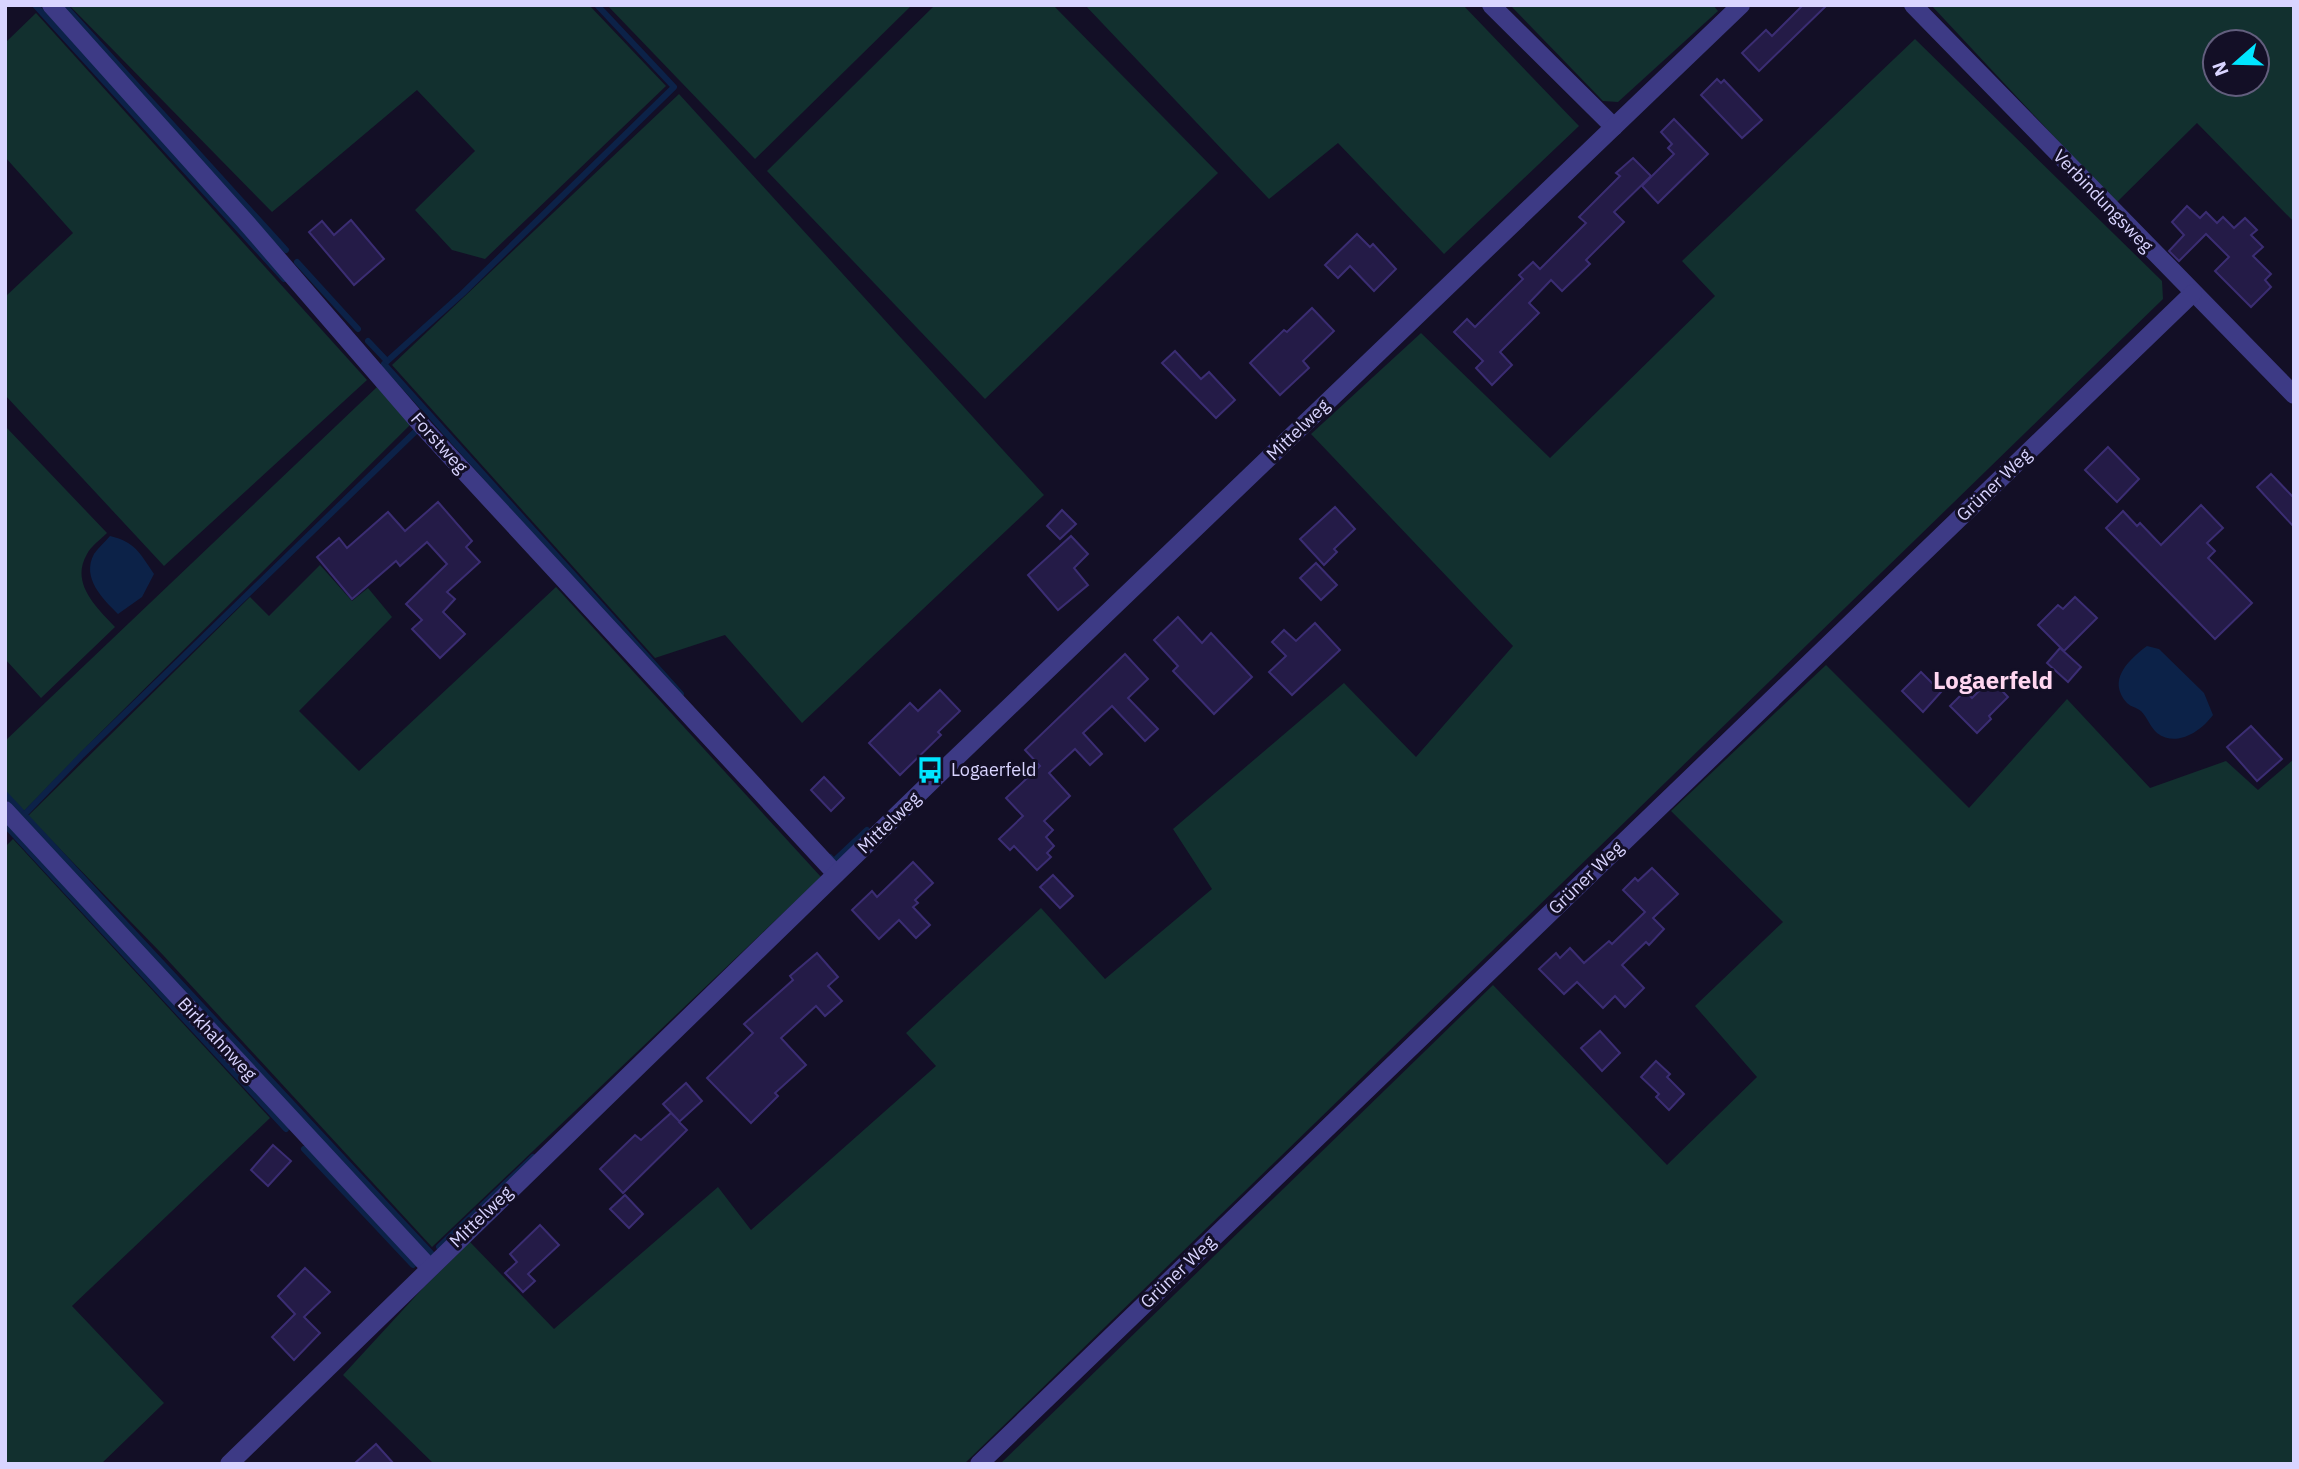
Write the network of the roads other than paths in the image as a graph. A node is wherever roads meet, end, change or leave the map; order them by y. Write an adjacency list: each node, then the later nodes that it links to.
1 (51, 5): 9 (street, Forstweg)
2 (1492, 5): 5 (street)
3 (1741, 5): 5 (street, Mittelweg)
4 (1913, 5): 6 (street, Verbindungsweg)
5 (1614, 127): 9 (street, Mittelweg)
6 (2193, 293): 7 (street, Verbindungsweg); 12 (street, Grüner Weg)
7 (2294, 395)
8 (5, 810): 10 (street, Birkhahnweg)
9 (836, 874): 10 (street, Mittelweg)
10 (429, 1267): 11 (street, Mittelweg)
11 (229, 1464)
12 (979, 1464)

